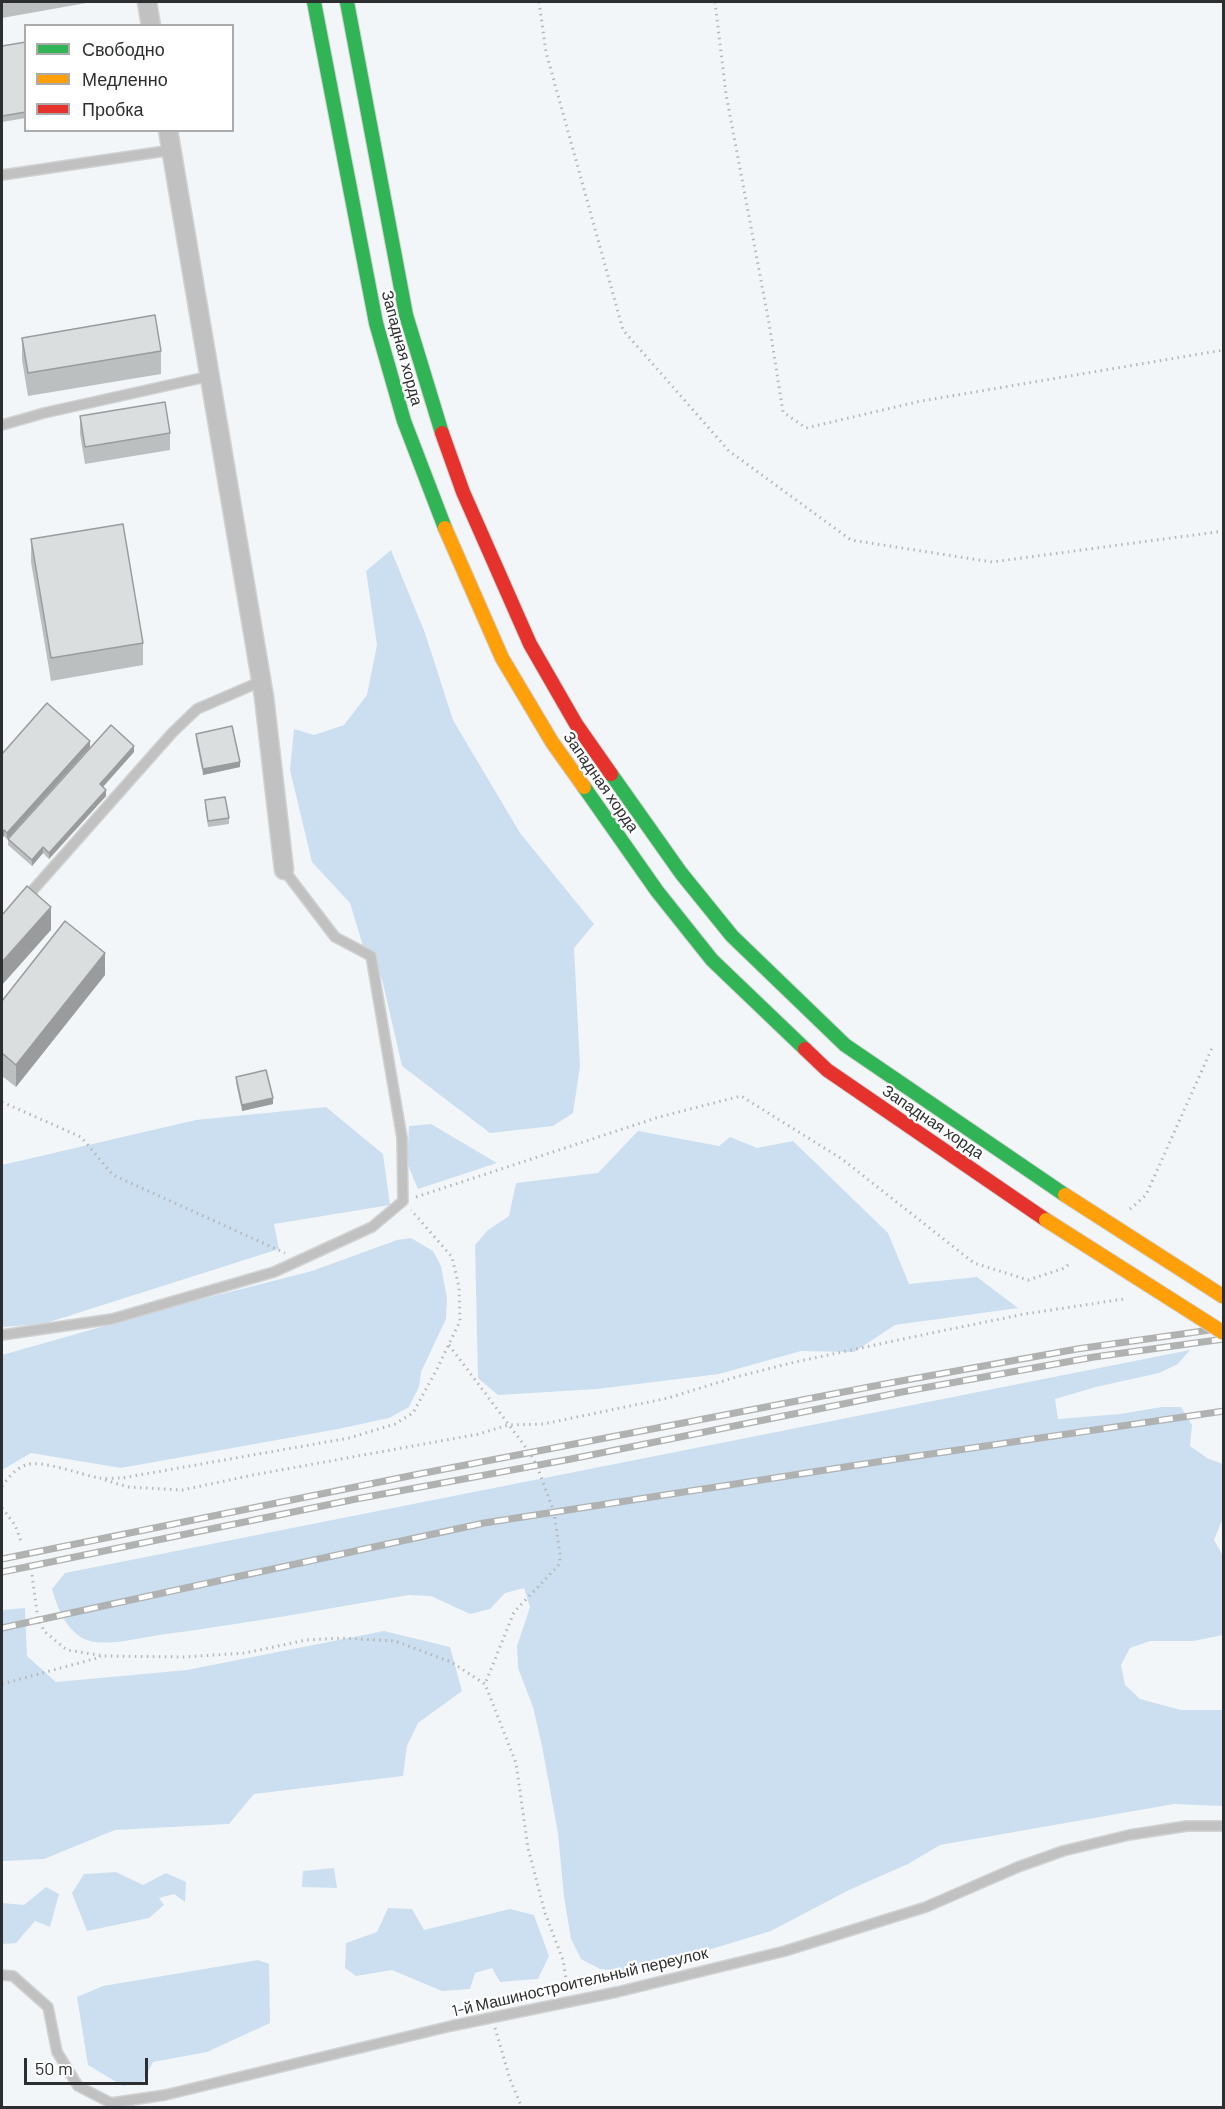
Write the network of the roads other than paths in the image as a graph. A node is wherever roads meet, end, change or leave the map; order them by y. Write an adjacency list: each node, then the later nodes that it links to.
1 (147, 2): 4 (street)
2 (314, 2): 14 (highway, Западная хорда, bridge)
3 (347, 2): 13 (highway, Западная хорда, bridge)
4 (151, 24)
5 (168, 132): 6 (street)
6 (172, 150): 7 (lane); 8 (street)
7 (2, 176)
8 (210, 376): 9 (lane); 10 (street)
9 (2, 425)
10 (262, 681): 11 (street); 12 (lane)
11 (284, 870): 15 (lane)
12 (17, 908)
13 (1224, 1297)
14 (1224, 1332)
15 (2, 1335)
16 (1224, 1826): 17 (lane, 1-й Машиностроительный переулок)
17 (2, 1975)

